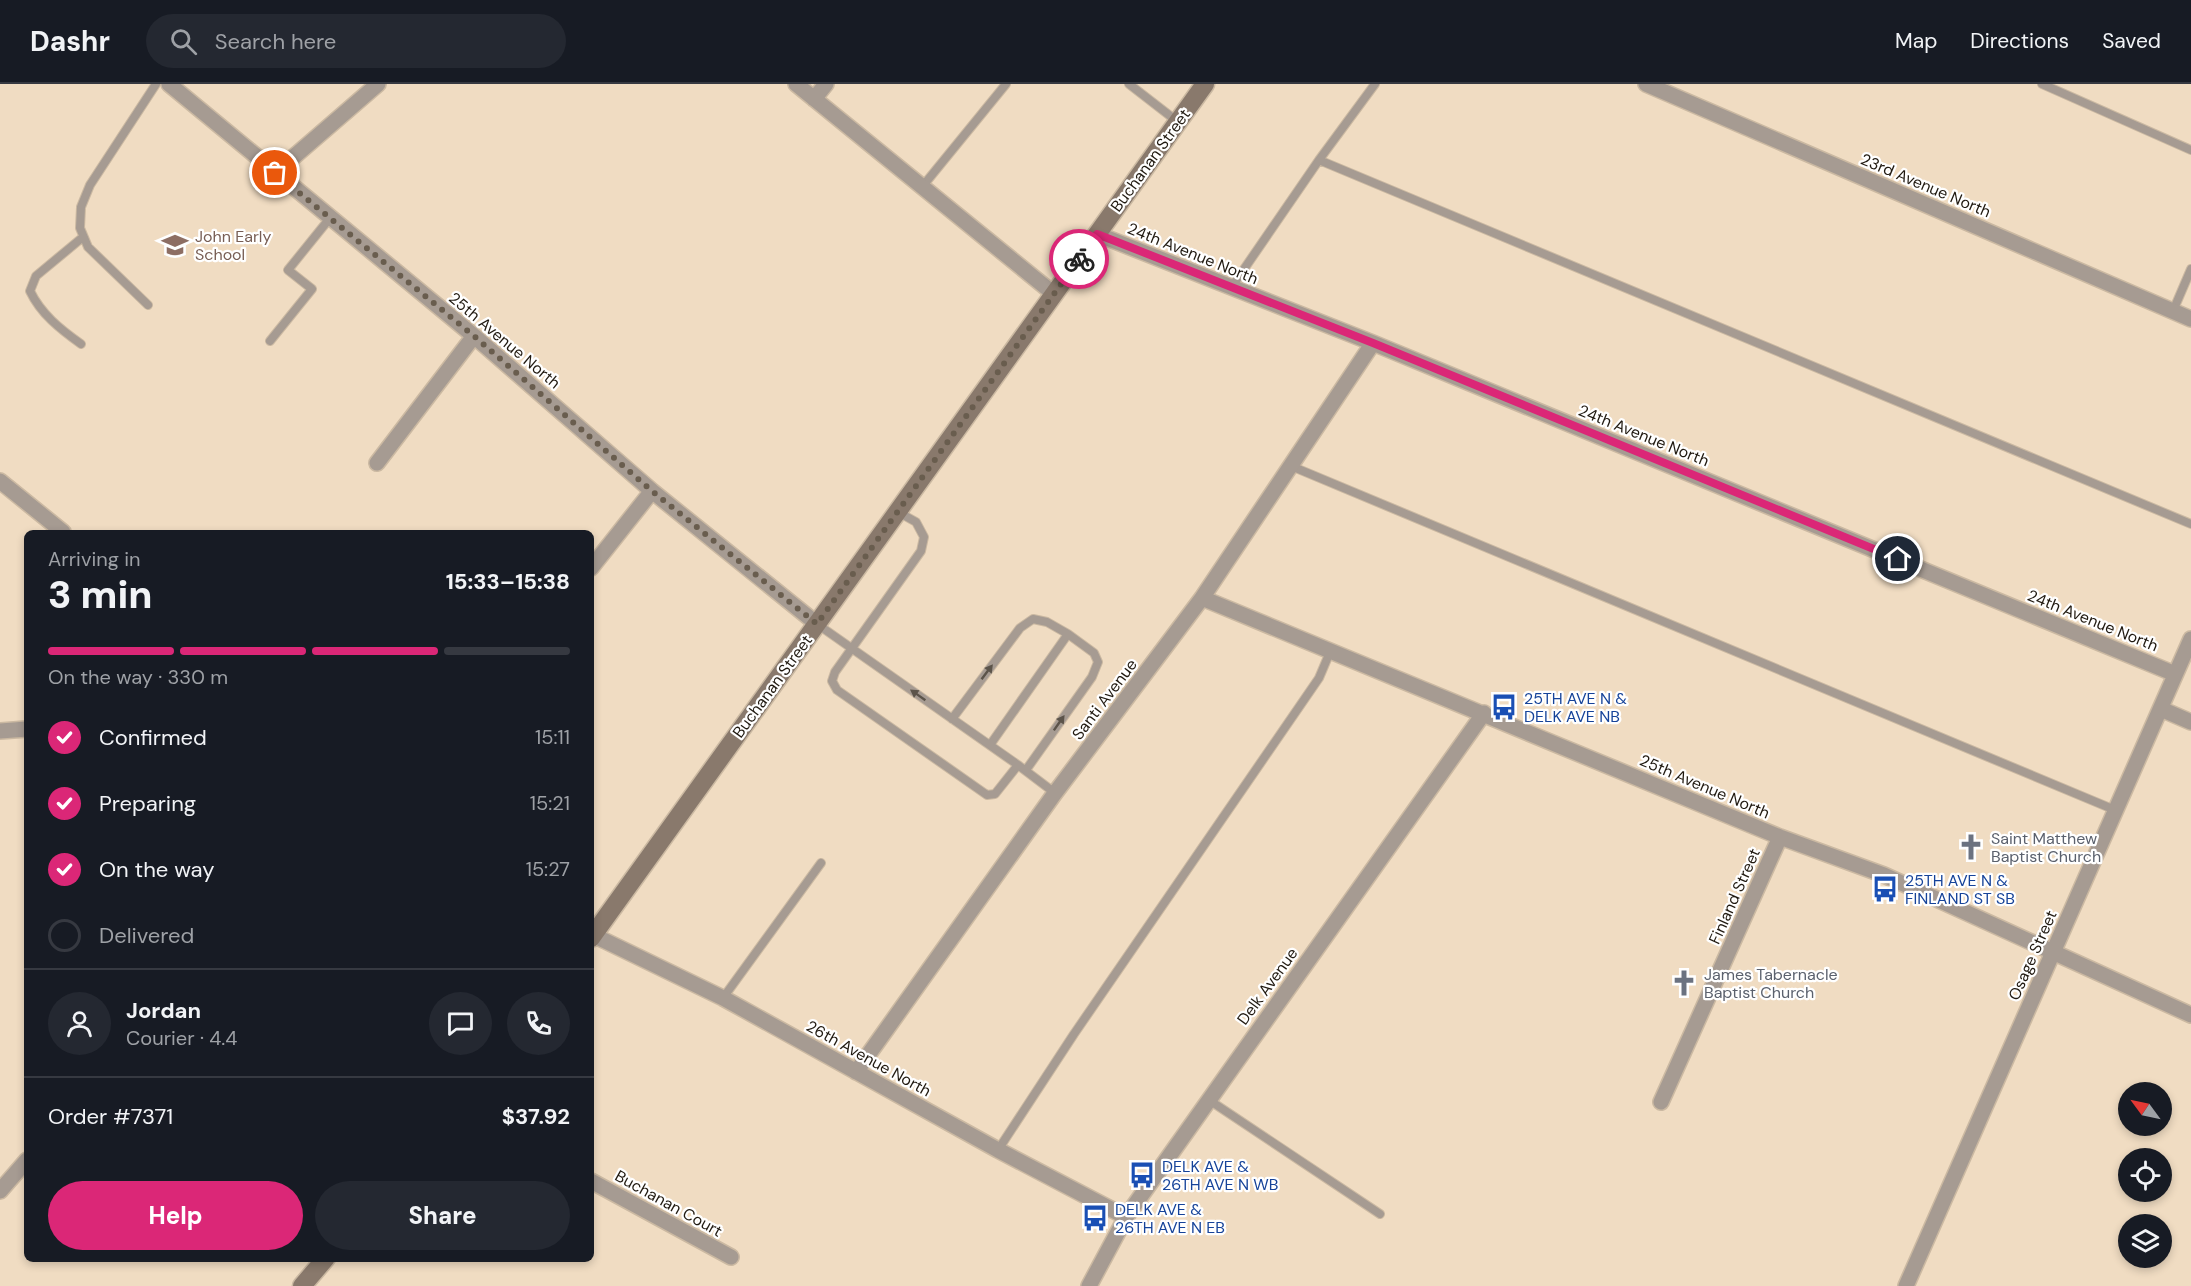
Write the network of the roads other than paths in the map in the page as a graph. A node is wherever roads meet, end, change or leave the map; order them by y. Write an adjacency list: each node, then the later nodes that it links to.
1 (156, 84): 20 (lane)
2 (169, 84): 16 (street, 25th Avenue North)
3 (378, 84): 16 (street)
4 (796, 84): 12 (street)
5 (826, 84): 12 (street)
6 (1006, 84): 17 (lane)
7 (1129, 84): 13 (lane)
8 (1205, 84): 13 (street, Buchanan Street)
9 (1375, 84): 15 (lane)
10 (1646, 84): 25 (street, 23rd Avenue North)
11 (2042, 84): 14 (lane)
12 (814, 99): 17 (street)
13 (1178, 122): 19 (street, Buchanan Street)
14 (2191, 150)
15 (1319, 159): 22 (lane); 36 (lane)
16 (275, 173): 18 (street, 25th Avenue North)
17 (922, 187): 23 (street)
18 (330, 218): 27 (street, 25th Avenue North); 28 (lane)
19 (1097, 234): 22 (street, 24th Avenue North); 23 (street, Buchanan Street)
20 (83, 237): 24 (lane); 30 (lane)
21 (2191, 269): 25 (lane)
22 (1231, 288): 29 (street, 24th Avenue North)
23 (1053, 294): 35 (street, Buchanan Street)
24 (148, 304)
25 (2174, 311): 26 (street, 23rd Avenue North)
26 (2191, 319)
27 (474, 336): 31 (street); 34 (street, 25th Avenue North)
28 (270, 341)
29 (1373, 343): 32 (street, Santi Avenue); 45 (street, 24th Avenue North)
30 (81, 344)
31 (377, 463)
32 (1291, 466): 39 (street, Santi Avenue); 56 (lane)
33 (0, 481): 37 (street)
34 (652, 491): 38 (street); 40 (street, 25th Avenue North)
35 (897, 512): 40 (street, Buchanan Street); 43 (lane)
36 (2191, 524)
37 (61, 530)
38 (594, 564)
39 (1202, 598): 44 (street, 25th Avenue North); 55 (street, Santi Avenue)
40 (817, 624): 43 (lane); 59 (street, Buchanan Street)
41 (1068, 634): 48 (lane, one-way to 41); 52 (lane); 54 (lane, one-way to 41)
42 (2191, 639): 45 (street, Osage Street)
43 (852, 649): 48 (lane, one-way to 43); 53 (lane)
44 (1330, 652): 47 (street, 25th Avenue North); 67 (lane)
45 (2175, 674): 46 (street, Osage Street)
46 (2162, 709): 49 (street); 56 (street, Osage Street)
47 (1484, 713): 57 (street, 25th Avenue North); 65 (street, Delk Avenue)
48 (952, 719): 52 (lane)
49 (2191, 722)
50 (24, 729): 51 (street)
51 (0, 731)
52 (990, 746): 53 (lane)
53 (1018, 765): 54 (lane)
54 (1026, 770): 55 (lane)
55 (1055, 793): 64 (street, Santi Avenue)
56 (2115, 810): 61 (street, Osage Street)
57 (1780, 837): 61 (street, 25th Avenue North); 66 (street, Finland Street)
58 (820, 863): 62 (lane)
59 (594, 934)
60 (594, 938): 62 (street, 26th Avenue North)
61 (2054, 952): 63 (street, 25th Avenue North); 77 (street, Osage Street)
62 (723, 998): 64 (street, 26th Avenue North)
63 (2191, 1015)
64 (856, 1072): 67 (street, 26th Avenue North)
65 (1208, 1099): 71 (lane); 72 (street, Delk Avenue)
66 (1661, 1102)
67 (998, 1150): 72 (street, 26th Avenue North)
68 (24, 1163): 70 (street)
69 (594, 1183): 73 (street, Buchanan Court)
70 (0, 1191)
71 (1380, 1214)
72 (1126, 1217): 76 (street, Delk Avenue)
73 (730, 1257)
74 (323, 1262): 75 (street)
75 (302, 1286)
76 (1089, 1286)
77 (1906, 1286)

